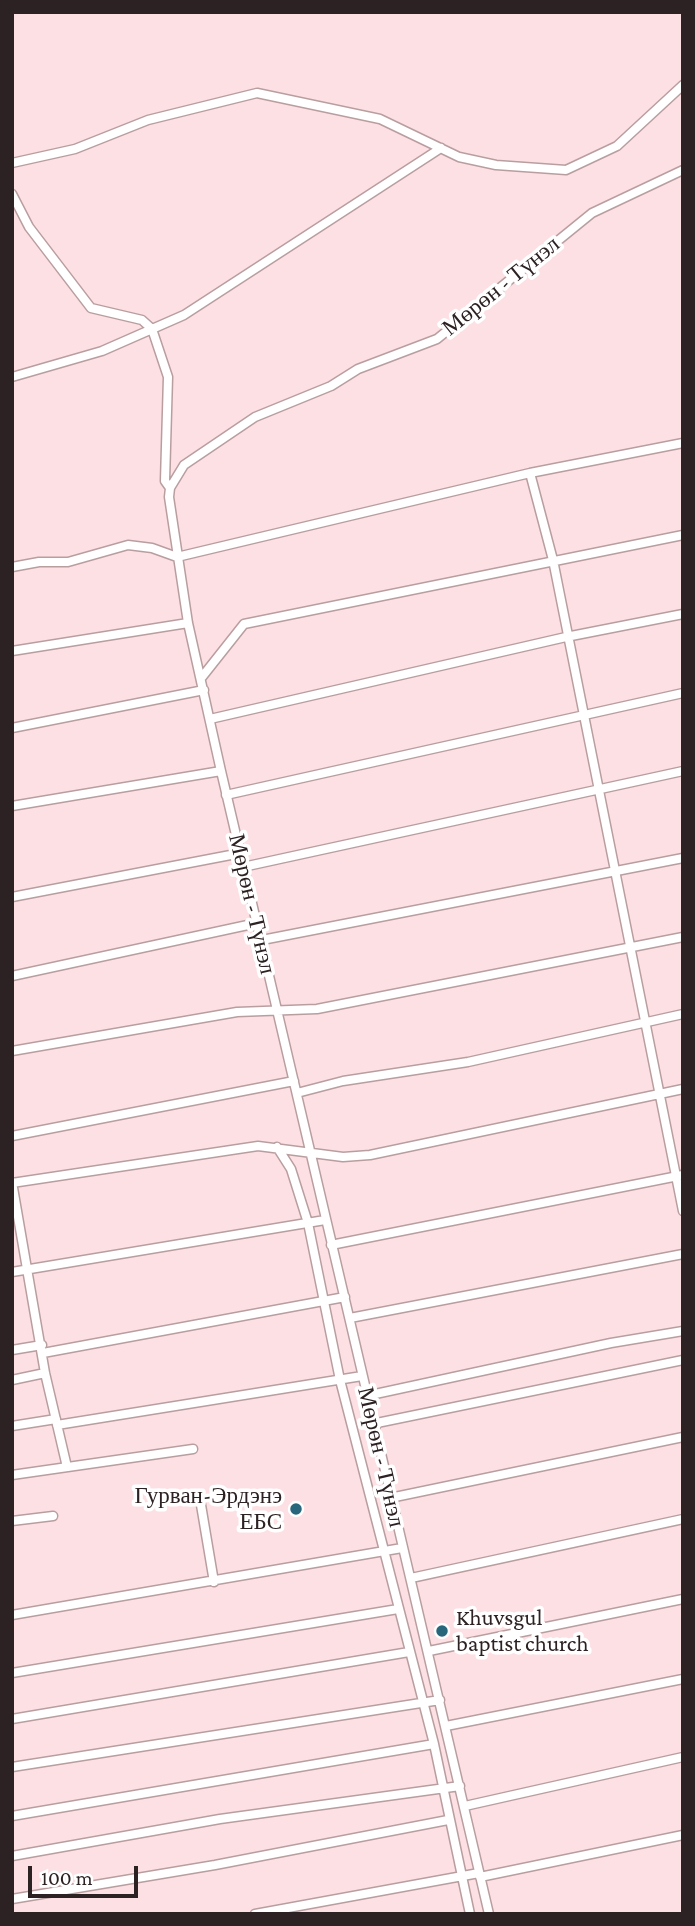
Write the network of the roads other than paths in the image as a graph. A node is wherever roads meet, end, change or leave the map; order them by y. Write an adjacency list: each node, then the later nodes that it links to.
1 (683, 85): 2 (street)
2 (441, 148): 3 (street); 6 (street)
3 (12, 163)
4 (683, 170): 10 (street, Мөрөн - Түнэл)
5 (12, 194): 6 (street)
6 (152, 330): 7 (street); 10 (street)
7 (12, 377)
8 (683, 443): 9 (street)
9 (530, 473): 12 (street); 13 (street)
10 (170, 488): 12 (street, Мөрөн - Түнэл)
11 (683, 535): 13 (street)
12 (177, 557): 14 (street); 16 (street, Мөрөн - Түнэл)
13 (553, 560): 17 (street); 19 (street)
14 (12, 567)
15 (683, 614): 17 (street)
16 (188, 623): 18 (street); 19 (street, Мөрөн - Түнэл)
17 (566, 637): 22 (street); 23 (street)
18 (12, 651)
19 (202, 677): 20 (street, Мөрөн - Түнэл)
20 (204, 690): 23 (street, Мөрөн - Түнэл); 24 (street)
21 (683, 693): 22 (street)
22 (582, 713): 27 (street); 28 (street)
23 (210, 719): 25 (street, Мөрөн - Түнэл)
24 (12, 728)
25 (221, 771): 28 (street, Мөрөн - Түнэл); 29 (street)
26 (683, 771): 27 (street)
27 (597, 788): 32 (street); 33 (street)
28 (226, 795): 30 (street, Мөрөн - Түнэл)
29 (12, 806)
30 (241, 853): 32 (street, Мөрөн - Түнэл); 34 (street)
31 (683, 858): 33 (street)
32 (243, 867): 35 (street, Мөрөн - Түнэл)
33 (614, 872): 37 (street); 38 (street)
34 (12, 897)
35 (257, 923): 37 (street, Мөрөн - Түнэл); 39 (street)
36 (683, 937): 38 (street)
37 (261, 940): 40 (street, Мөрөн - Түнэл)
38 (629, 948): 40 (street); 42 (street)
39 (12, 976)
40 (277, 1011): 43 (street); 44 (street, Мөрөн - Түнэл)
41 (683, 1014): 42 (street)
42 (644, 1021): 46 (street); 47 (street)
43 (12, 1051)
44 (294, 1081): 46 (street, Мөрөн - Түнэл); 48 (street)
45 (683, 1089): 47 (street)
46 (297, 1093): 50 (street, Мөрөн - Түнэл)
47 (658, 1093): 50 (street); 51 (street)
48 (12, 1136)
49 (277, 1147): 50 (street); 52 (street); 55 (street)
50 (310, 1154): 54 (street, Мөрөн - Түнэл)
51 (679, 1176): 53 (street); 56 (street)
52 (12, 1183): 58 (street)
53 (683, 1211)
54 (324, 1220): 55 (street); 56 (street, Мөрөн - Түнэл)
55 (309, 1223): 58 (street); 61 (street)
56 (331, 1245): 60 (street, Мөрөн - Түнэл)
57 (683, 1254): 62 (street)
58 (28, 1270): 59 (street); 64 (street)
59 (12, 1272)
60 (345, 1297): 61 (street); 62 (street, Мөрөн - Түнэл)
61 (325, 1301): 64 (street); 70 (street)
62 (350, 1318): 68 (street, Мөрөн - Түнэл)
63 (683, 1331): 71 (street)
64 (43, 1349): 65 (street); 67 (street)
65 (12, 1350)
66 (683, 1360): 73 (street)
67 (45, 1373): 69 (street); 72 (street)
68 (362, 1376): 70 (street); 71 (street, Мөрөн - Түнэл)
69 (12, 1380)
70 (340, 1380): 72 (street); 85 (street)
71 (366, 1396): 73 (street, Мөрөн - Түнэл)
72 (57, 1422): 74 (street); 77 (street)
73 (372, 1424): 79 (street, Мөрөн - Түнэл)
74 (12, 1426)
75 (683, 1437): 79 (street)
76 (193, 1449): 77 (street)
77 (67, 1467): 78 (street)
78 (12, 1475)
79 (390, 1498): 84 (street, Мөрөн - Түнэл)
80 (200, 1499): 87 (street)
81 (53, 1516): 83 (street)
82 (683, 1519): 86 (street)
83 (12, 1521)
84 (402, 1548): 85 (street); 86 (street, Мөрөн - Түнэл)
85 (386, 1550): 87 (street); 89 (street)
86 (411, 1578): 91 (street, Мөрөн - Түнэл)
87 (214, 1581): 90 (street)
88 (683, 1599): 91 (street)
89 (398, 1609): 92 (street); 93 (street)
90 (12, 1615)
91 (429, 1651): 95 (street, Мөрөн - Түнэл)
92 (409, 1652): 96 (street); 97 (street)
93 (12, 1673)
94 (683, 1678): 98 (street)
95 (440, 1700): 96 (street); 98 (street, Мөрөн - Түнэл)
96 (424, 1704): 99 (street); 101 (street)
97 (12, 1719)
98 (446, 1726): 102 (street, Мөрөн - Түнэл)
99 (434, 1744): 103 (street); 105 (street)
100 (683, 1757): 104 (street)
101 (12, 1767)
102 (460, 1786): 103 (street); 104 (street, Мөрөн - Түнэл)
103 (443, 1788): 106 (street); 108 (street)
104 (465, 1806): 109 (street, Мөрөн - Түнэл)
105 (12, 1816)
106 (448, 1820): 110 (street); 111 (street)
107 (683, 1835): 109 (street)
108 (12, 1856)
109 (480, 1875): 110 (street); 114 (street, Мөрөн - Түнэл)
110 (462, 1877): 112 (street); 113 (street)
111 (12, 1899)
112 (255, 1914)
113 (470, 1914)
114 (489, 1914)

